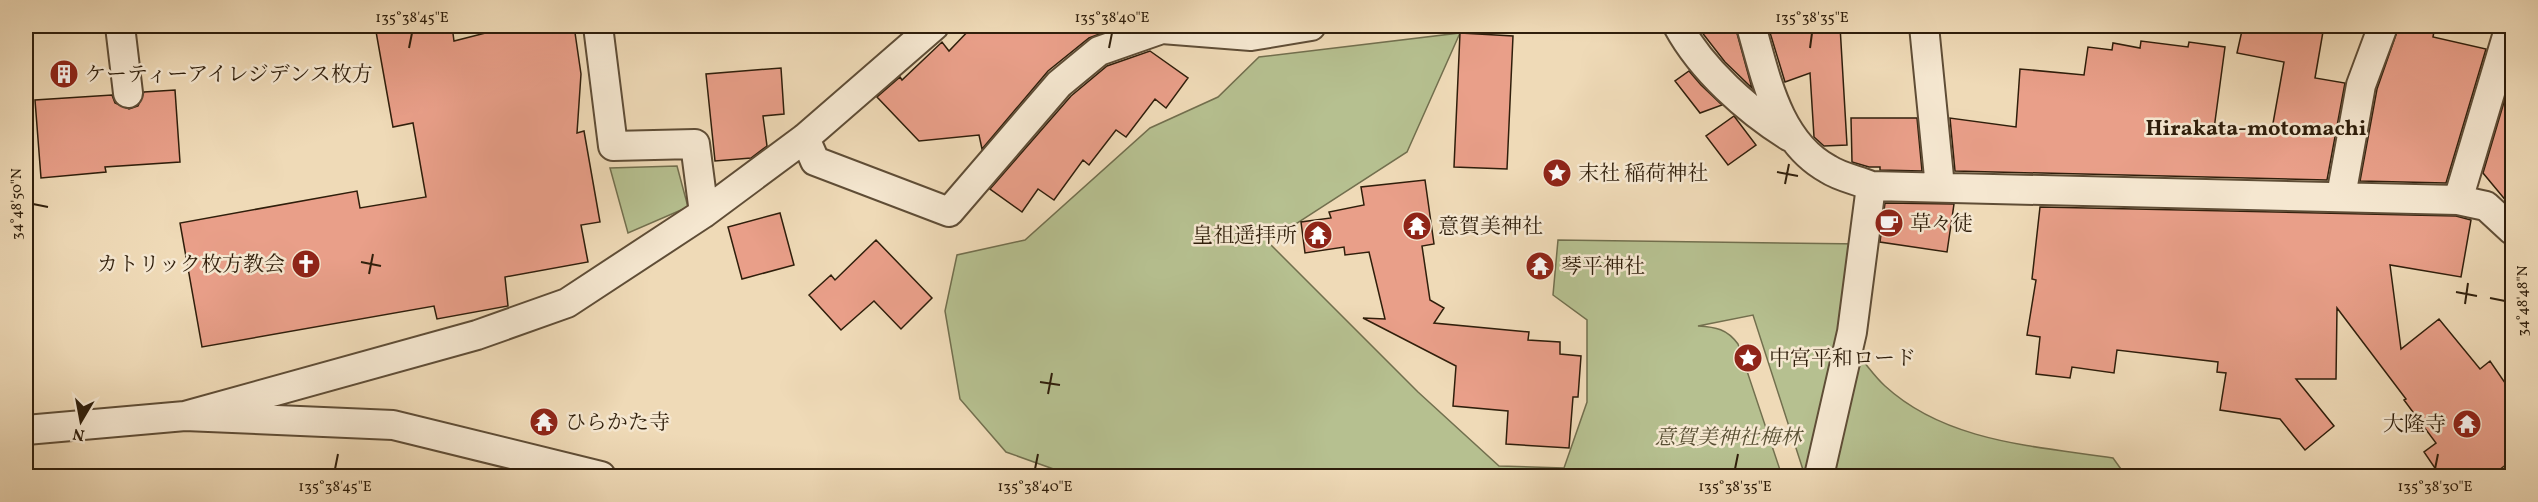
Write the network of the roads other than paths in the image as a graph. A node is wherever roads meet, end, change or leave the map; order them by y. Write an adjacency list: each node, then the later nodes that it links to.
1 (120, 26): 11 (street)
2 (598, 26): 18 (street)
3 (934, 26): 12 (street)
4 (1311, 26): 10 (street)
5 (1678, 26): 13 (street)
6 (1751, 26): 13 (street)
7 (1924, 26): 15 (street)
8 (2383, 26): 16 (street)
9 (2511, 26): 17 (street)
10 (1162, 27): 12 (street)
11 (128, 93)
12 (805, 138): 18 (street)
13 (1794, 140): 14 (street)
14 (1871, 186): 15 (street); 23 (street)
15 (1940, 187): 16 (street)
16 (2341, 196): 17 (street)
17 (2458, 200): 19 (street)
18 (704, 213): 20 (street)
19 (2512, 230)
20 (185, 416): 21 (street); 22 (street)
21 (26, 430)
22 (601, 477)
23 (1819, 477)

